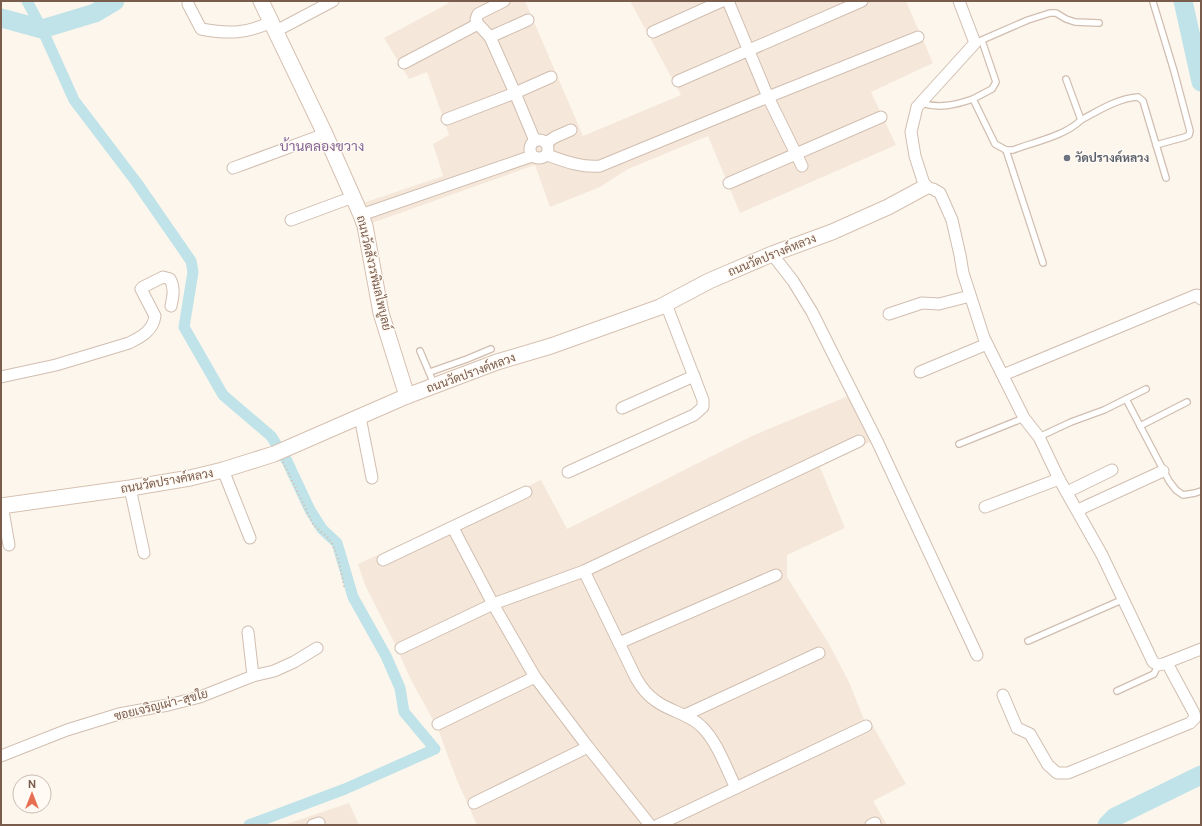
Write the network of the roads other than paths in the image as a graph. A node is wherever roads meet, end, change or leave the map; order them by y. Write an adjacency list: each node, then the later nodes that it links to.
1 (261, 1): 13 (street, ถนนวัดสังวรพิมลไพบูลย์)
2 (333, 1): 13 (street)
3 (504, 1): 11 (street)
4 (722, 1): 14 (street)
5 (728, 1): 18 (street)
6 (862, 1): 18 (street)
7 (959, 1): 17 (street)
8 (1153, 2): 34 (lane)
9 (188, 4): 13 (street)
10 (528, 20): 15 (street)
11 (478, 24): 15 (street); 19 (street)
12 (1099, 24): 17 (lane)
13 (273, 26): 31 (street, ถนนวัดสังวรพิมลไพบูลย์)
14 (653, 32)
15 (490, 37): 23 (street)
16 (918, 38): 24 (street)
17 (978, 42): 25 (lane); 26 (street)
18 (748, 51): 22 (street); 24 (street)
19 (404, 63)
20 (551, 77): 23 (street)
21 (1066, 78): 29 (lane)
22 (678, 81)
23 (515, 93): 28 (street); 32 (street)
24 (768, 97): 36 (street); 37 (street)
25 (973, 99): 26 (lane); 35 (lane)
26 (921, 103): 43 (street)
27 (881, 117): 36 (street)
28 (447, 119)
29 (1081, 120): 34 (lane); 35 (lane)
30 (571, 130): 33 (street)
31 (325, 134): 40 (street); 44 (street, ถนนวัดสังวรพิมลไพบูลย์)
32 (535, 141): 33 (street); 38 (street)
33 (546, 143): 37 (street)
34 (1156, 145): 41 (lane)
35 (1006, 150): 48 (lane)
36 (796, 154): 39 (street); 42 (street)
37 (547, 155): 38 (street)
38 (532, 156): 45 (street)
39 (802, 166)
40 (233, 168)
41 (1166, 178)
42 (729, 183)
43 (925, 187): 47 (street, ถนนวัดปรางค์หลวง); 49 (street)
44 (353, 197): 45 (street, ถนนวัดสังวรพิมลไพบูลย์); 46 (street)
45 (361, 215): 64 (street, ถนนวัดสังวรพิมลไพบูลย์)
46 (291, 220)
47 (772, 254): 51 (street, ถนนวัดปรางค์หลวง); 103 (street)
48 (1042, 263)
49 (970, 296): 53 (street); 54 (street)
50 (1201, 299): 59 (street)
51 (666, 304): 60 (street); 62 (street, ถนนวัดปรางค์หลวง)
52 (171, 306): 61 (street)
53 (889, 314)
54 (987, 344): 58 (street); 59 (street)
55 (491, 349): 57 (lane)
56 (420, 351): 57 (lane)
57 (430, 372): 62 (lane)
58 (920, 372)
59 (1003, 375): 69 (street)
60 (694, 376): 67 (street); 77 (street)
61 (1, 377)
62 (434, 386): 64 (street, ถนนวัดปรางค์หลวง)
63 (1146, 389): 65 (lane)
64 (407, 396): 68 (street, ถนนวัดปรางค์หลวง)
65 (1126, 399): 70 (lane); 71 (lane)
66 (1187, 402): 70 (lane)
67 (622, 408)
68 (360, 417): 74 (street, ถนนวัดปรางค์หลวง); 78 (street)
69 (1024, 418): 71 (street); 73 (lane)
70 (1140, 426): 76 (lane)
71 (1039, 437): 79 (street)
72 (859, 441): 92 (street)
73 (959, 444)
74 (223, 470): 80 (street, ถนนวัดปรางค์หลวง); 88 (street)
75 (1112, 470): 83 (street)
76 (1163, 471): 81 (lane); 86 (street)
77 (568, 472)
78 (372, 478)
79 (1059, 478): 83 (street); 85 (street)
80 (130, 488): 84 (street, ถนนวัดปรางค์หลวง); 90 (street)
81 (1201, 491)
82 (526, 492): 87 (street)
83 (1067, 492): 86 (street)
84 (2, 505): 89 (street)
85 (986, 508)
86 (1078, 510): 94 (street)
87 (453, 528): 91 (street); 95 (street)
88 (250, 538)
89 (9, 545)
90 (144, 552)
91 (383, 560)
92 (584, 572): 95 (street); 98 (street)
93 (776, 575): 98 (street)
94 (1124, 599): 97 (lane); 104 (street)
95 (494, 604): 100 (street); 106 (street)
96 (248, 632): 105 (street)
97 (1028, 641)
98 (619, 643): 109 (street)
99 (317, 648): 105 (street, ซอยเจริญเผ่า-สุขใย)
100 (402, 648)
101 (1201, 649): 104 (street)
102 (819, 652): 109 (street)
103 (977, 655)
104 (1162, 664): 107 (lane); 108 (street)
105 (253, 676): 113 (street, ซอยเจริญเผ่า-สุขใย)
106 (535, 676): 110 (street); 112 (street)
107 (1117, 691)
108 (1004, 696)
109 (685, 715): 114 (street)
110 (438, 724)
111 (866, 726): 114 (street)
112 (588, 747): 115 (street); 116 (street)
113 (1, 756)
114 (736, 788): 117 (street)
115 (474, 803)
116 (650, 825)
117 (658, 825)

